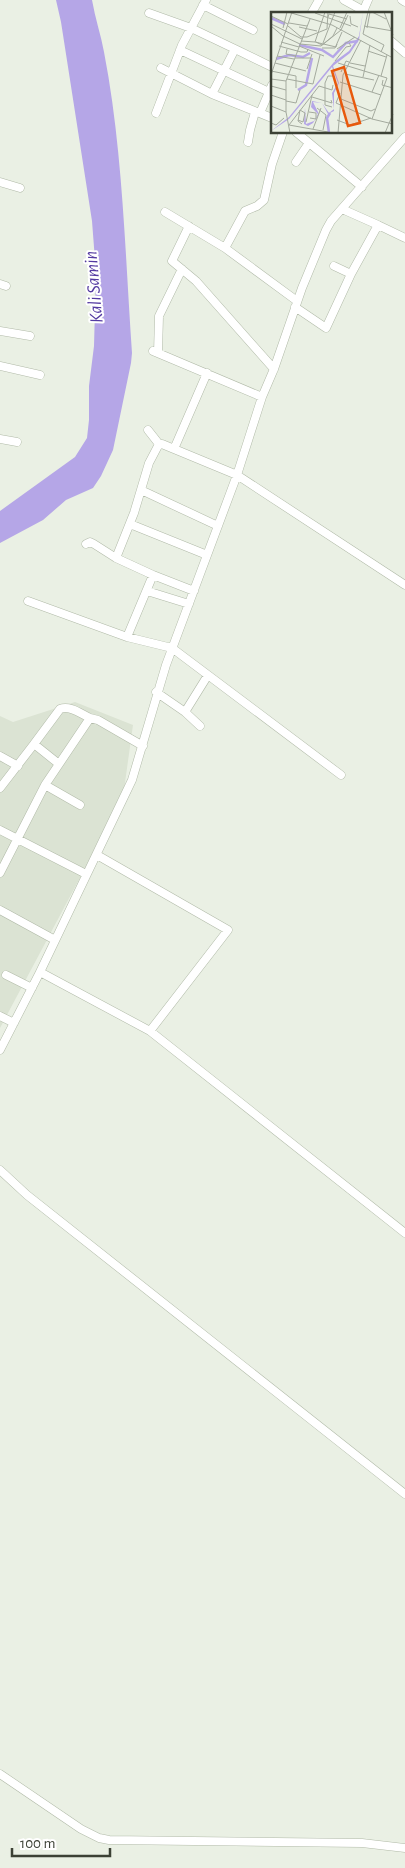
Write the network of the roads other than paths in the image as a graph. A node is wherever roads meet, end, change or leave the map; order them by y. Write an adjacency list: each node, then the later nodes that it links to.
1 (319, 0): 5 (street)
2 (344, 0): 6 (street)
3 (368, 0): 6 (street)
4 (204, 3): 8 (street); 9 (street)
5 (312, 12)
6 (363, 12)
7 (149, 13): 8 (street)
8 (191, 28): 11 (street); 12 (street)
9 (253, 30)
10 (392, 43): 13 (street)
11 (235, 49): 14 (street); 16 (street)
12 (180, 50): 16 (street); 17 (street)
13 (405, 53)
14 (271, 67)
15 (161, 68): 17 (street)
16 (223, 71): 18 (street); 19 (street)
17 (171, 72): 19 (street); 20 (street)
18 (271, 88): 21 (street)
19 (212, 94): 21 (street)
20 (156, 113)
21 (258, 113): 22 (street); 26 (street)
22 (271, 118)
23 (282, 134): 37 (street)
24 (298, 134): 27 (street)
25 (405, 137): 30 (street)
26 (248, 142)
27 (309, 144): 28 (street); 30 (street)
28 (296, 162)
29 (0, 182): 31 (street)
30 (362, 187): 32 (street)
31 (20, 188)
32 (342, 209): 34 (street); 41 (street)
33 (165, 212): 35 (street)
34 (378, 225): 36 (street); 40 (street)
35 (189, 226): 37 (street); 39 (street)
36 (405, 238)
37 (225, 248): 41 (street)
38 (334, 266): 40 (street)
39 (182, 269): 45 (street); 46 (street)
40 (351, 274): 41 (street)
41 (296, 304): 45 (street)
42 (0, 332): 43 (street)
43 (30, 336)
44 (0, 366): 47 (street)
45 (274, 369): 48 (street)
46 (208, 374): 48 (street); 53 (street)
47 (40, 375)
48 (262, 397): 54 (street)
49 (148, 430): 52 (street)
50 (0, 439): 51 (street)
51 (17, 442)
52 (158, 444): 53 (street); 55 (street)
53 (174, 449): 54 (street)
54 (237, 474): 57 (street); 62 (street)
55 (141, 490): 56 (street); 57 (street)
56 (130, 524): 59 (street); 60 (street)
57 (218, 526): 59 (street)
58 (86, 544): 60 (street)
59 (207, 556): 63 (street)
60 (116, 558): 61 (street)
61 (153, 575): 63 (street); 64 (street)
62 (405, 585)
63 (194, 590): 66 (street)
64 (147, 591): 66 (street); 67 (street)
65 (28, 602): 67 (street)
66 (188, 604): 68 (street)
67 (127, 637): 68 (street)
68 (172, 648): 69 (street); 70 (street)
69 (208, 675): 71 (street); 79 (street)
70 (156, 692): 71 (street); 75 (street)
71 (185, 712): 73 (street)
72 (90, 718): 74 (street); 75 (street); 77 (street)
73 (200, 726)
74 (34, 744): 77 (street); 78 (street)
75 (143, 746): 85 (street)
76 (0, 756): 78 (street)
77 (59, 764): 80 (street)
78 (18, 766): 81 (street)
79 (341, 775)
80 (45, 786): 82 (street); 84 (street)
81 (0, 788)
82 (80, 805)
83 (0, 830): 84 (street)
84 (17, 840): 86 (street); 87 (street)
85 (96, 855): 87 (street); 95 (street)
86 (0, 874)
87 (86, 874): 89 (street)
88 (0, 910): 89 (street)
89 (55, 940): 90 (street)
90 (40, 972): 92 (street); 95 (street)
91 (6, 975): 92 (street)
92 (32, 988): 94 (street)
93 (0, 1016): 94 (street)
94 (14, 1023): 96 (street)
95 (150, 1031): 98 (street)
96 (0, 1050)
97 (0, 1170): 99 (street)
98 (405, 1233)
99 (405, 1494)
100 (0, 1774): 101 (street)
101 (405, 1848)

